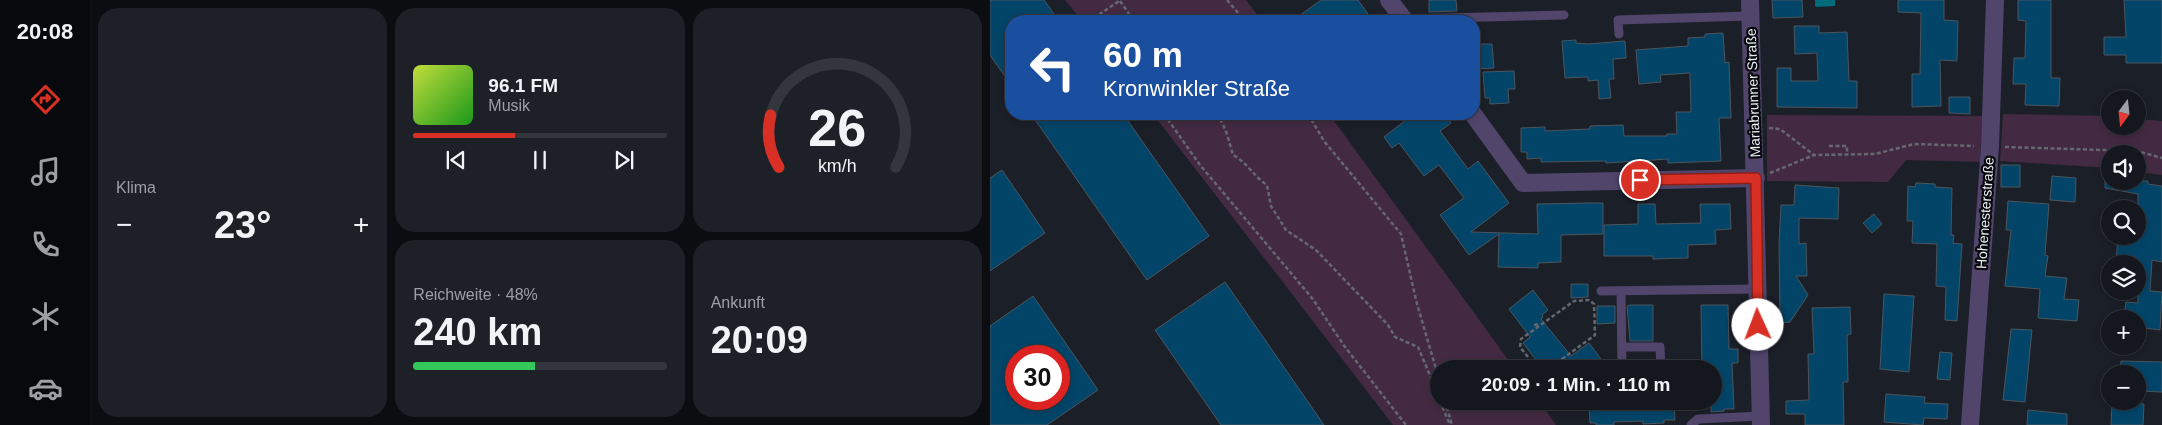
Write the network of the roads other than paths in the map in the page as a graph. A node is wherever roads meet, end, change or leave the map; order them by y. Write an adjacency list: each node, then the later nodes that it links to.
1 (1389, 0): 4 (street)
2 (1995, 0): 18 (street, Hohenesterstraße)
3 (1750, 8): 7 (lane); 9 (street, Mariabrunner Straße)
4 (1400, 15)
5 (1564, 15): 6 (lane)
6 (1480, 18)
7 (1619, 34)
8 (1476, 120): 9 (street)
9 (1756, 178): 10 (street, Mariabrunner Straße)
10 (1757, 289): 12 (lane); 16 (street, Mariabrunner Straße)
11 (1601, 291): 12 (lane)
12 (1621, 291): 13 (lane)
13 (1622, 347): 14 (lane); 15 (lane)
14 (1622, 360)
15 (1661, 360)
16 (1761, 420): 17 (lane)
17 (1691, 425)
18 (1970, 425)

